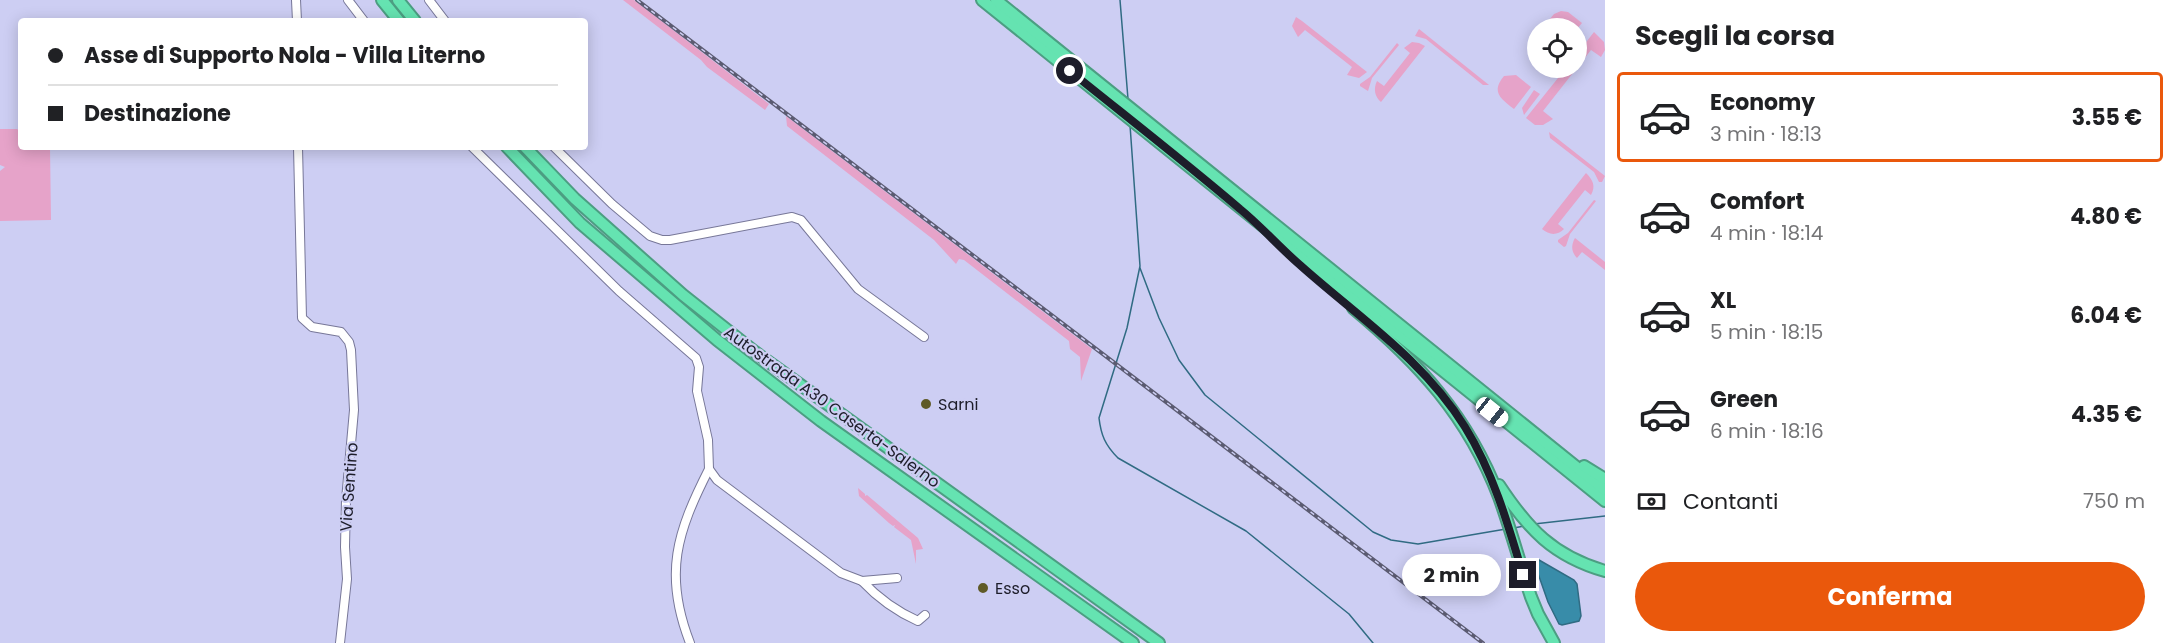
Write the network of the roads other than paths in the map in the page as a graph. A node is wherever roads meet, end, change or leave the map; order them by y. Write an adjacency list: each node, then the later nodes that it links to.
1 (296, 0): 8 (street)
2 (348, 0): 9 (street)
3 (382, 0): 10 (highway)
4 (398, 0): 11 (highway)
5 (429, 0): 12 (street)
6 (982, 0): 18 (highway)
7 (996, 0): 20 (highway)
8 (297, 18)
9 (362, 18)
10 (397, 18)
11 (413, 18)
12 (443, 18)
13 (298, 150): 29 (street, Via Sentino)
14 (475, 150): 22 (street)
15 (510, 150): 31 (highway, Autostrada A30 Caserta-Salerno)
16 (528, 150): 32 (highway, Autostrada A30 Caserta-Salerno)
17 (557, 150): 19 (street)
18 (1243, 210): 21 (highway); 24 (highway)
19 (924, 337)
20 (1559, 454): 23 (highway); 24 (highway)
21 (1484, 462): 25 (highway); 33 (highway)
22 (709, 469): 27 (street); 30 (street)
23 (1605, 479)
24 (1602, 495)
25 (1605, 571)
26 (897, 578): 27 (street)
27 (862, 581): 28 (street)
28 (926, 615)
29 (340, 643)
30 (690, 643)
31 (1133, 643)
32 (1159, 643)
33 (1554, 643)

